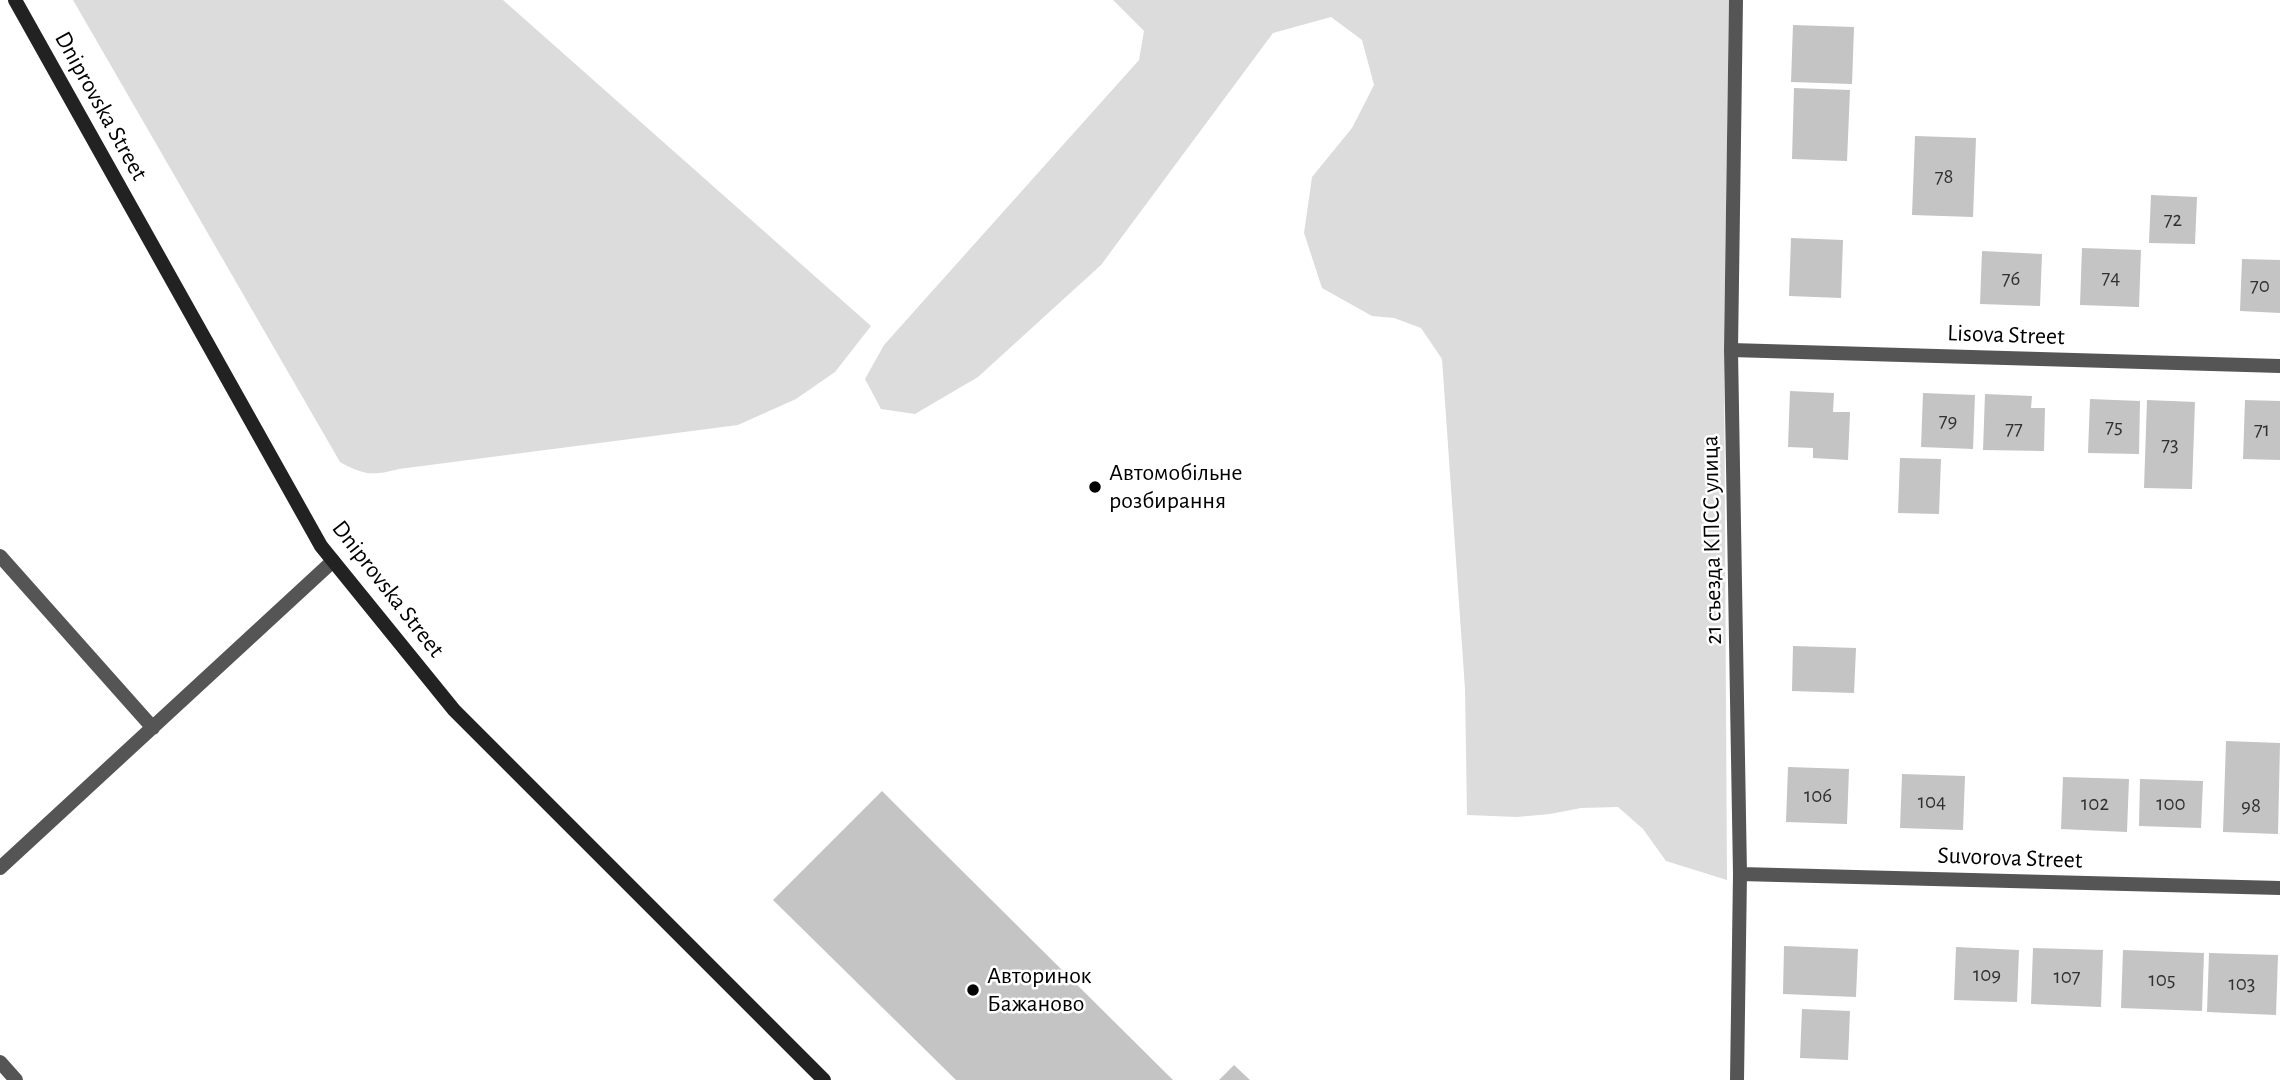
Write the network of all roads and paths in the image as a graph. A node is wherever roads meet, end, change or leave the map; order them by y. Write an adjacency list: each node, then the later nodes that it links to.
1 (15, 0): 6 (street, Dniprovska Street)
2 (1736, 0): 3 (street, 21 съезда КПСС улица)
3 (1731, 350): 4 (street, Lisova Street); 9 (street, 21 съезда КПСС улица)
4 (2280, 366)
5 (0, 556): 7 (street)
6 (333, 561): 7 (street); 13 (street, Dniprovska Street)
7 (153, 728): 8 (street)
8 (0, 869)
9 (1740, 874): 10 (street, Suvorova Street); 14 (street, 21 съезда КПСС улица)
10 (2280, 888)
11 (0, 1062): 12 (street)
12 (16, 1080)
13 (824, 1080)
14 (1737, 1080)

